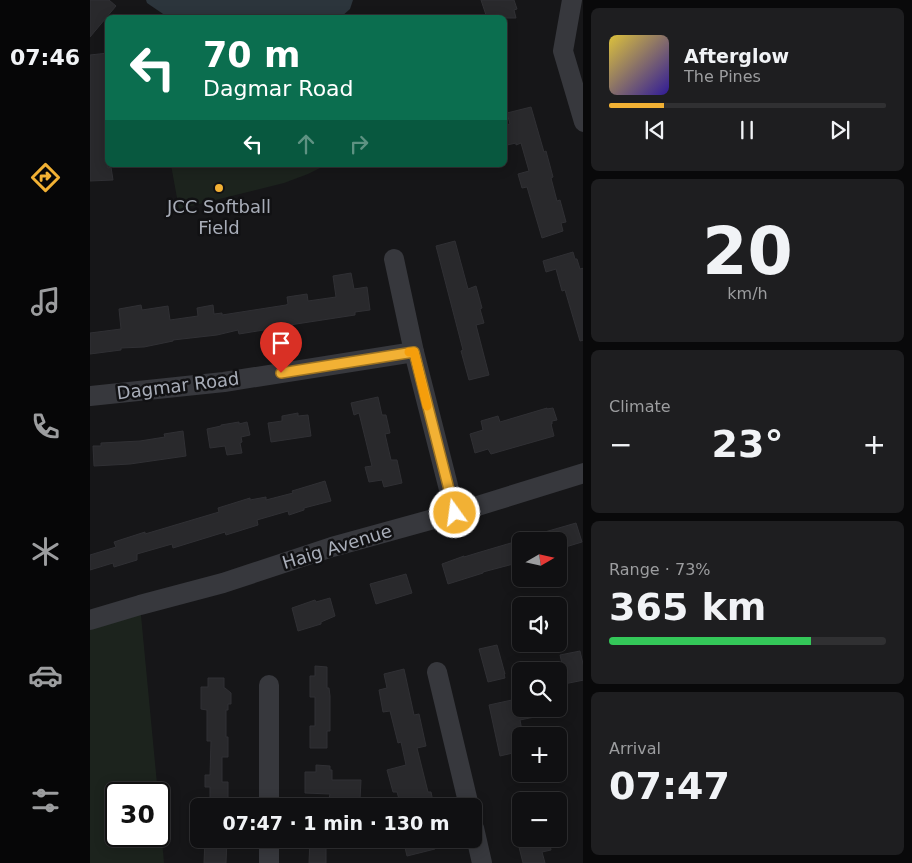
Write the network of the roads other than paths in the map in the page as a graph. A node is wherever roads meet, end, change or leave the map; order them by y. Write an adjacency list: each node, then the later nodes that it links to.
1 (572, 0): 2 (street)
2 (583, 122)
3 (394, 258): 4 (street)
4 (414, 352): 5 (street, Dagmar Road); 7 (street)
5 (90, 396)
6 (583, 473): 7 (street, Haig Avenue)
7 (455, 513): 8 (street, Haig Avenue)
8 (90, 620)
9 (437, 672): 12 (street)
10 (269, 685): 11 (street)
11 (269, 798)
12 (467, 798)
13 (269, 848): 15 (street)
14 (479, 848): 16 (street)
15 (268, 863)
16 (482, 863)

